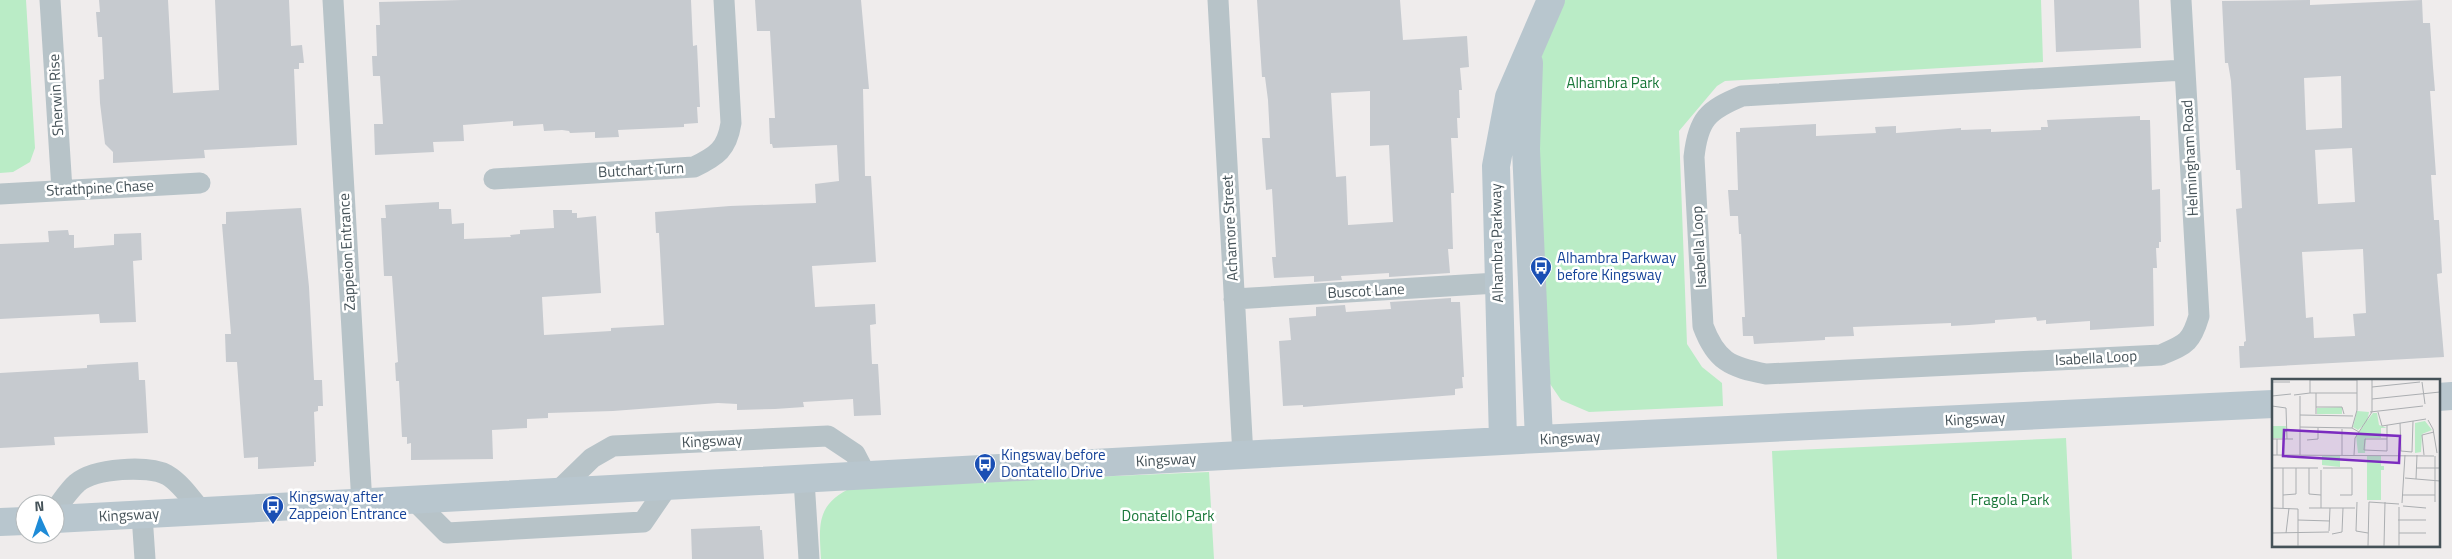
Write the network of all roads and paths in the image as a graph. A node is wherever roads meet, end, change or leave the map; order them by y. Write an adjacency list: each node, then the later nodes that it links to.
1 (50, 0): 11 (street, Sherwin Rise)
2 (333, 0): 26 (street, Zappeion Entrance)
3 (724, 0): 9 (street, Butchart Turn)
4 (1218, 0): 14 (street, Achamore Street)
5 (1551, 0): 7 (street, Alhambra Parkway)
6 (2181, 0): 8 (street, Helmingham Road)
7 (1529, 49): 13 (street, Alhambra Parkway); 17 (street, Alhambra Parkway)
8 (2184, 70): 15 (street, Helmingham Road); 15 (street, Isabella Loop)
9 (494, 179)
10 (200, 183): 11 (street, Strathpine Chase)
11 (62, 190): 12 (street, Strathpine Chase)
12 (0, 194)
13 (1498, 283): 14 (street, Buscot Lane); 18 (street, Alhambra Parkway)
14 (1234, 299): 19 (street, Achamore Street)
15 (2199, 316)
16 (2272, 404): 17 (street, Kingsway)
17 (1539, 439): 18 (street, Kingsway)
18 (1504, 441): 19 (street, Kingsway)
19 (1243, 456): 20 (street, Kingsway)
20 (867, 477): 21 (street, Kingsway); 23 (street, Kingsway)
21 (804, 480): 22 (street, Kingsway); 31 (street)
22 (667, 487): 23 (street, Kingsway); 25 (street)
23 (556, 493): 25 (street, Kingsway)
24 (65, 498): 27 (street)
25 (415, 501): 26 (street, Kingsway)
26 (362, 504): 27 (street, Kingsway)
27 (202, 512): 28 (street, Kingsway)
28 (142, 515): 29 (street, Kingsway); 30 (street)
29 (65, 519)
30 (145, 559)
31 (809, 559)

